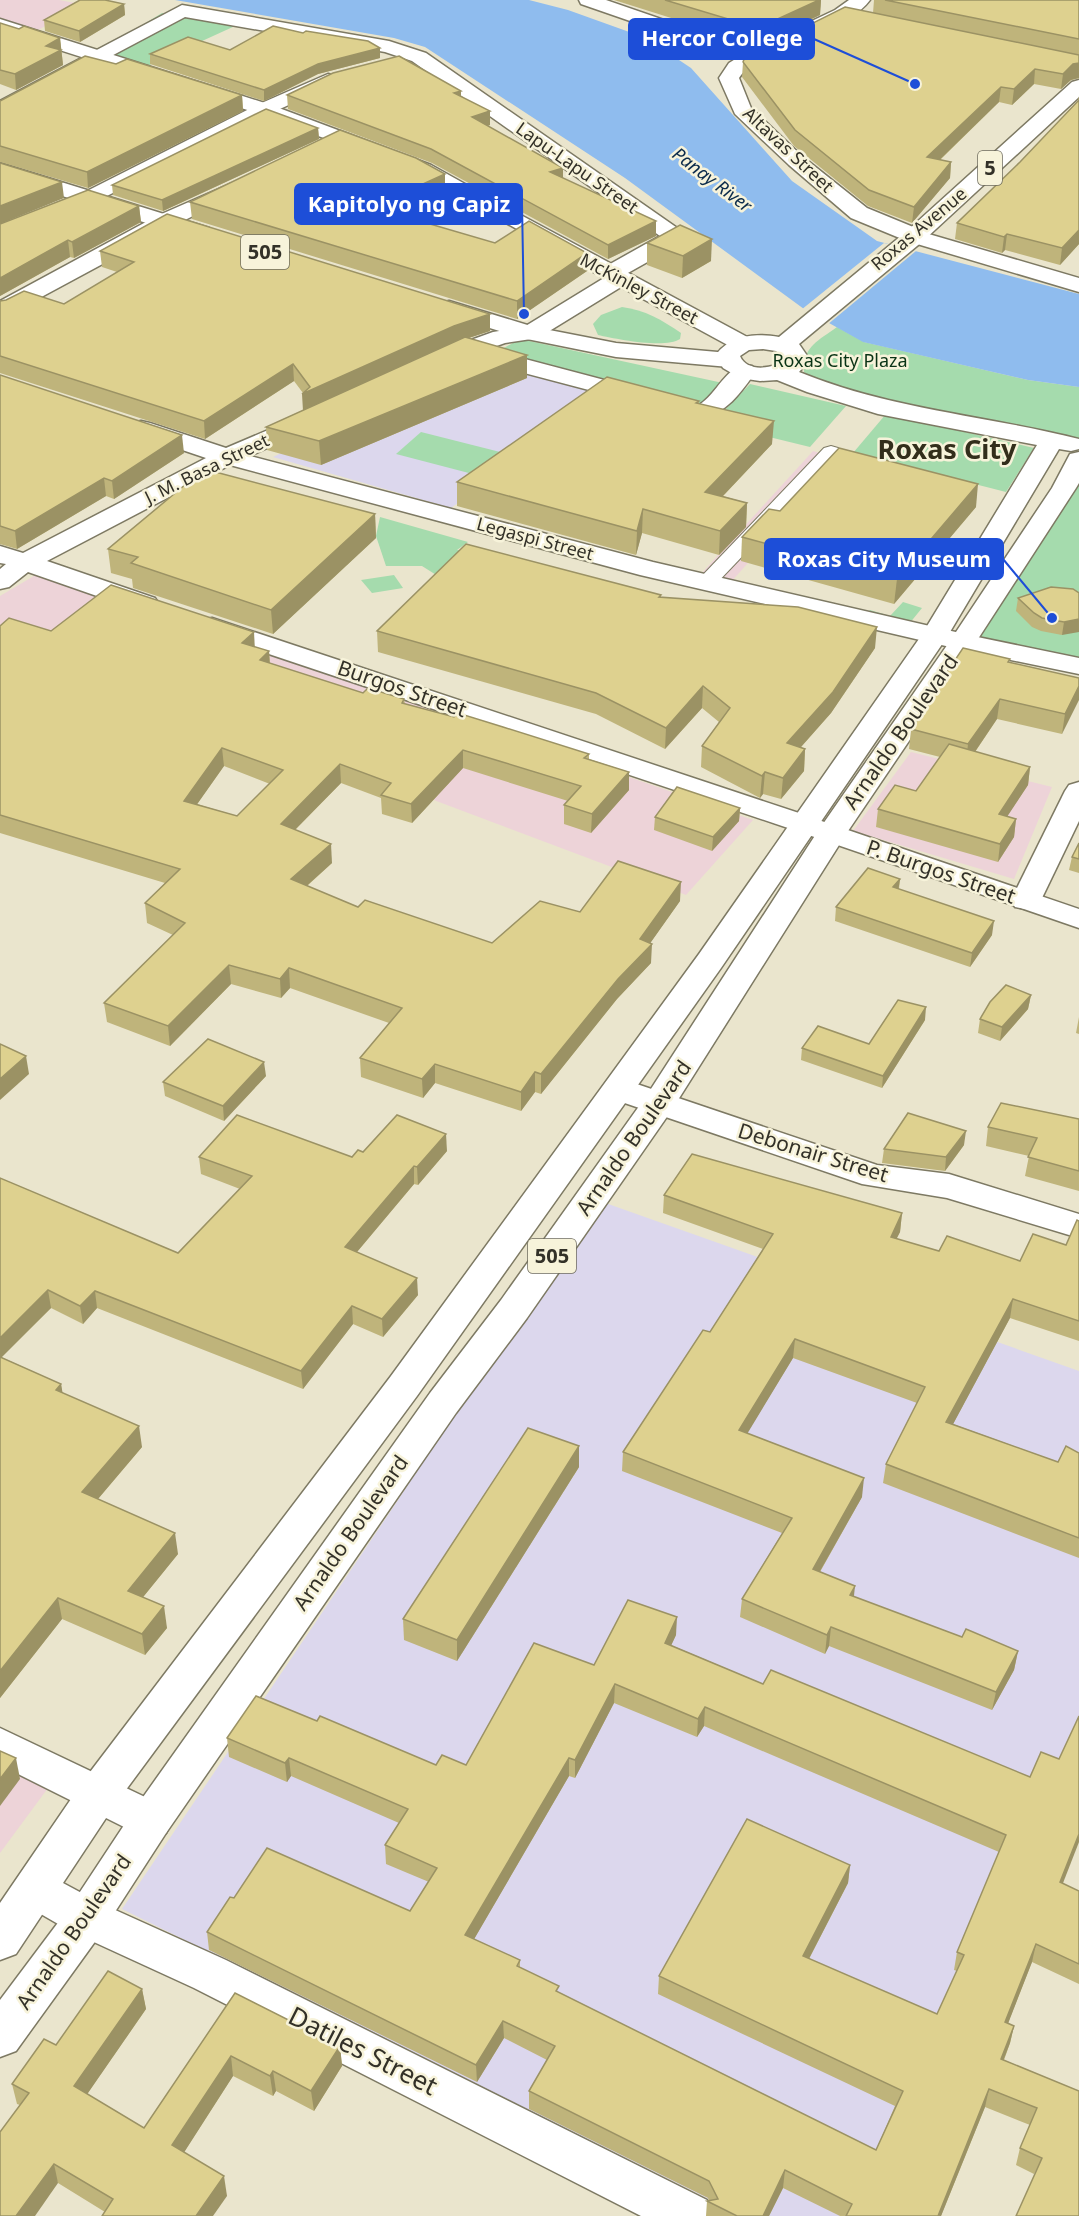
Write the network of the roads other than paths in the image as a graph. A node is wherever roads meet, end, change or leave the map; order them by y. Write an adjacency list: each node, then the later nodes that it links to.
1 (588, 0): 6 (main road)
2 (863, 9): 6 (main road)
3 (0, 25): 4 (main road, McKinley Street)
4 (100, 57): 5 (main road); 10 (main road); 11 (main road, McKinley Street)
5 (419, 57): 7 (main road); 21 (main road, Lapu-Lapu Street)
6 (752, 57): 20 (main road, Altavas Street)
7 (388, 64)
8 (347, 75): 11 (main road)
9 (1079, 87): 20 (main road, Roxas Avenue / 5)
10 (0, 109)
11 (264, 109): 12 (main road, McKinley Street); 16 (main road)
12 (341, 137): 13 (main road); 21 (main road, McKinley Street)
13 (310, 152)
14 (0, 169): 16 (main road, 505)
15 (248, 182): 17 (main road)
16 (92, 196): 17 (main road, 505); 18 (main road)
17 (165, 221): 19 (main road, 505); 24 (main road)
18 (0, 234)
19 (222, 239)
20 (907, 241): 22 (main road); 26 (main road, Roxas Avenue / 5)
21 (616, 276): 25 (main road); 28 (main road, McKinley Street)
22 (1079, 285)
23 (427, 302): 25 (main road)
24 (0, 310)
25 (530, 333): 27 (main road); 28 (main road)
26 (784, 345): 28 (main road); 30 (main road)
27 (463, 350): 28 (main road); 29 (main road)
28 (739, 358): 30 (main road)
29 (420, 369)
30 (781, 373): 34 (main road)
31 (323, 413): 36 (main road, J. M. Basa Street)
32 (125, 423): 36 (main road, Legaspi Street)
33 (1079, 446): 34 (main road)
34 (1065, 450): 40 (main road, Arnaldo Boulevard / 505)
35 (831, 452): 39 (street)
36 (227, 457): 37 (main road, J. M. Basa Street); 39 (main road, Legaspi Street)
37 (12, 558): 38 (main road, J. M. Basa Street); 43 (main road, Burgos Street)
38 (0, 581)
39 (706, 583): 40 (main road, Legaspi Street)
40 (949, 639): 41 (main road, Legaspi Street); 43 (main road, Arnaldo Boulevard / 505)
41 (1079, 666)
42 (1079, 791): 44 (main road)
43 (817, 829): 44 (main road, P. Burgos Street); 46 (main road, Arnaldo Boulevard / 505); 47 (main road, Arnaldo Boulevard / 505)
44 (1026, 900): 45 (main road, P. Burgos Street)
45 (1079, 919)
46 (619, 1089): 47 (main road, Debonair Street); 50 (main road, Arnaldo Boulevard / 505)
47 (659, 1103): 48 (main road, Debonair Street); 51 (main road, Arnaldo Boulevard / 505)
48 (1079, 1226)
49 (0, 1745): 50 (main road)
50 (99, 1793): 51 (main road); 52 (main road, Arnaldo Boulevard / 505)
51 (151, 1820): 53 (main road, Arnaldo Boulevard / 505)
52 (35, 1889): 53 (main road, Datiles Street); 54 (main road, Arnaldo Boulevard / 505)
53 (87, 1918): 55 (main road, Arnaldo Boulevard / 505); 56 (main road, Datiles Street)
54 (0, 1940)
55 (0, 2036)
56 (690, 2216)

